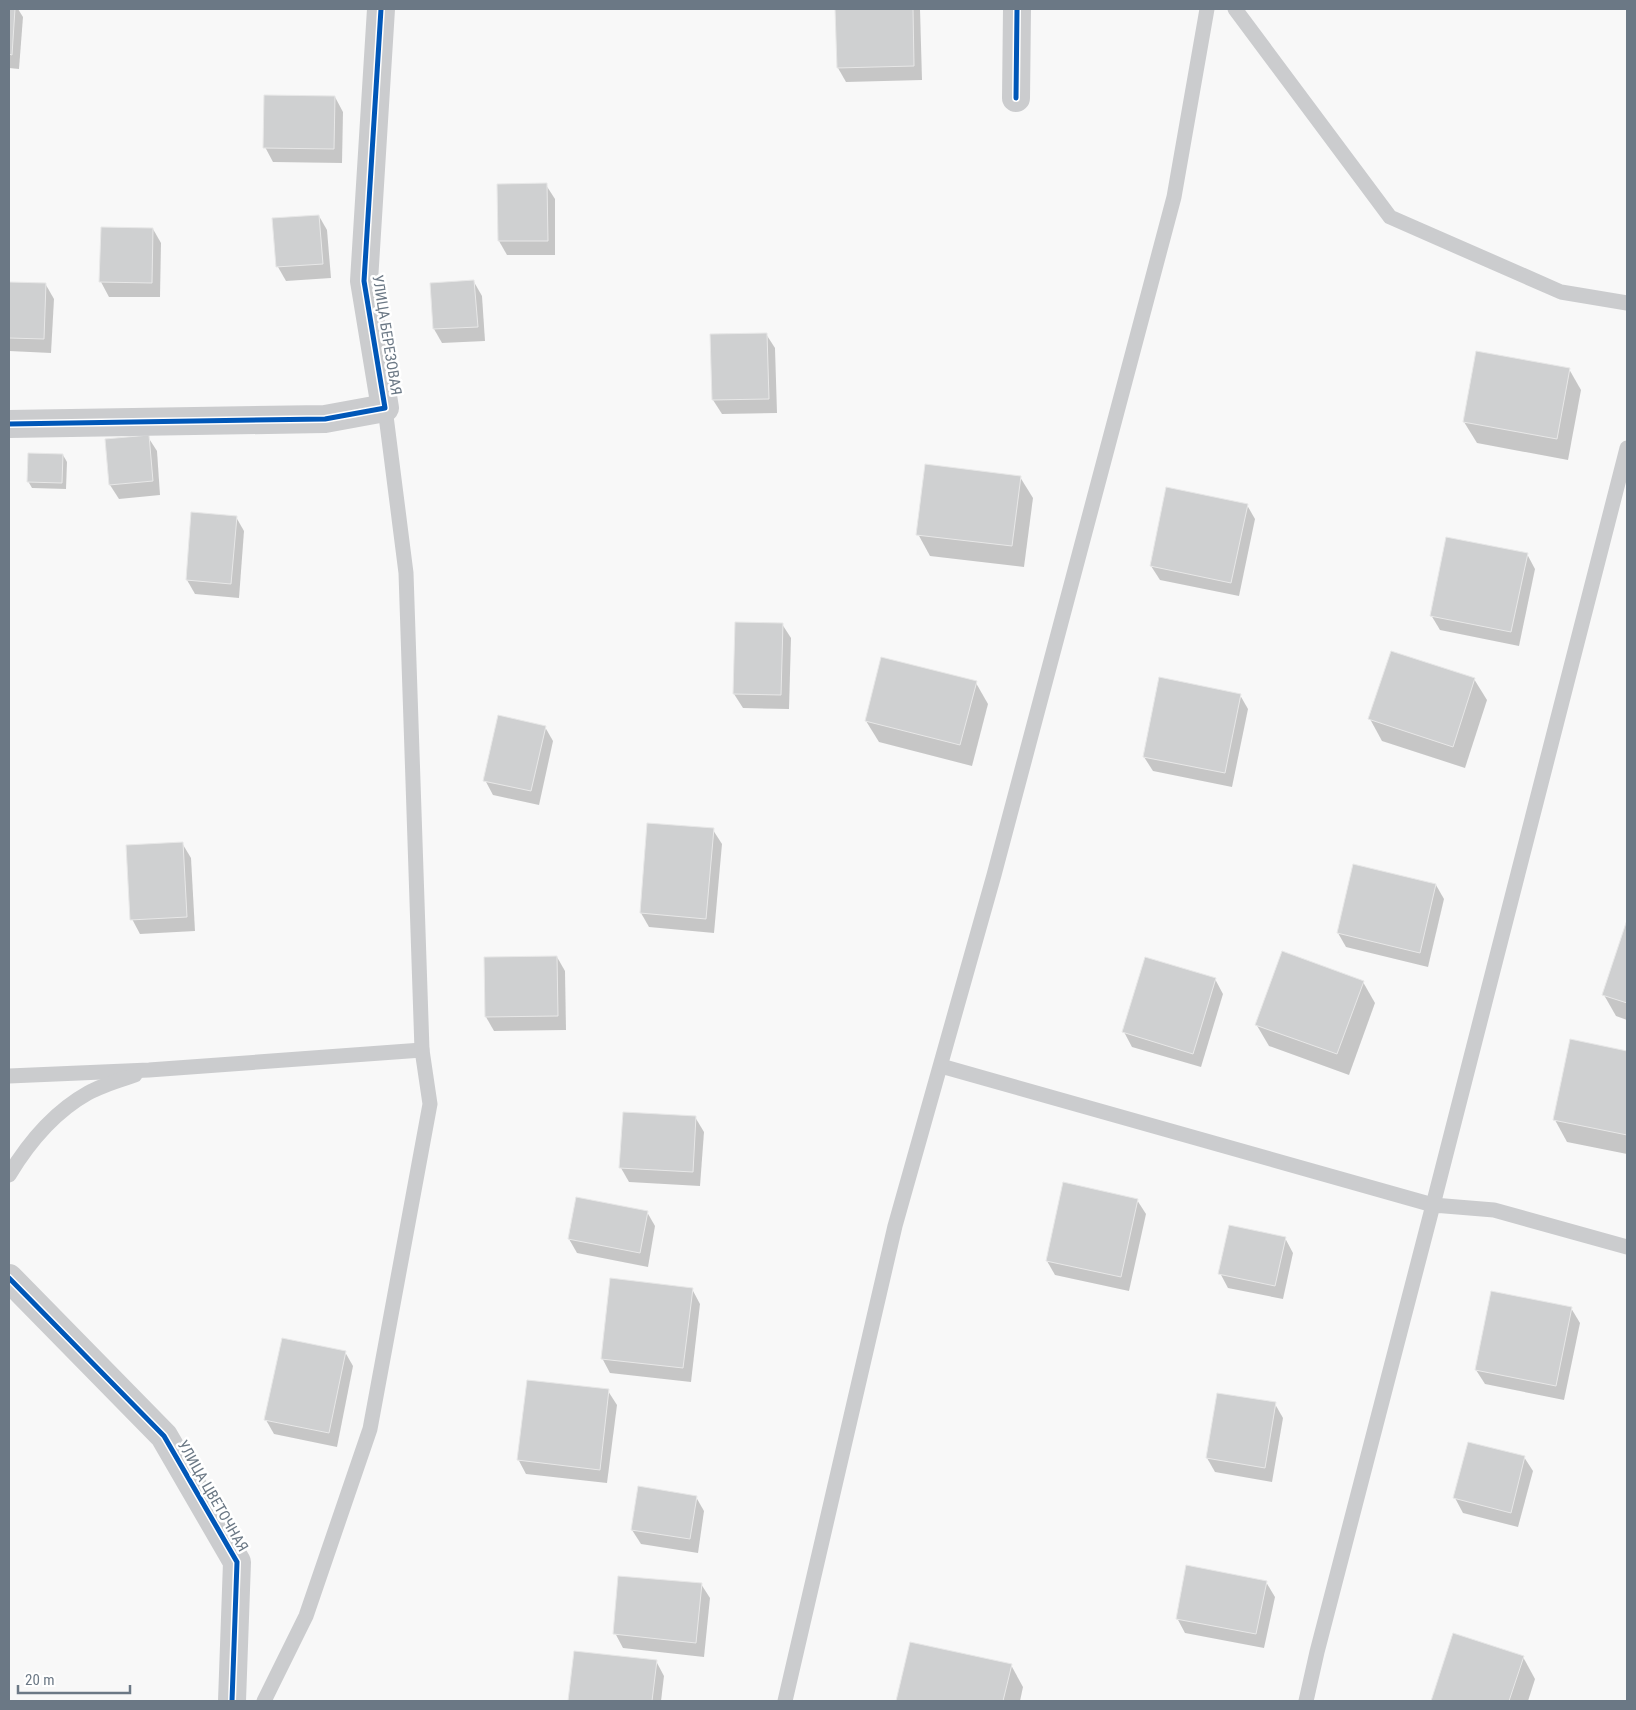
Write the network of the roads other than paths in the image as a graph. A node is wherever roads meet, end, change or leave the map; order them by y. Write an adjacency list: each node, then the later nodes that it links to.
1 (381, 9): 7 (street, УЛИЦА БЕРЕЗОВАЯ)
2 (1017, 9): 5 (street)
3 (1207, 9): 11 (lane)
4 (1235, 9): 6 (lane)
5 (1016, 98)
6 (1627, 303)
7 (385, 408): 8 (street, УЛИЦА БЕРЕЗОВАЯ); 10 (lane)
8 (9, 424)
9 (1627, 448): 15 (lane)
10 (422, 1050): 12 (lane); 19 (lane)
11 (941, 1066): 15 (lane); 20 (lane)
12 (148, 1070): 13 (lane); 14 (lane)
13 (9, 1076)
14 (9, 1176)
15 (1433, 1205): 16 (lane); 21 (lane)
16 (1627, 1247)
17 (9, 1278): 18 (street, УЛИЦА ЦВЕТОЧНАЯ)
18 (232, 1701)
19 (264, 1701)
20 (785, 1701)
21 (1306, 1701)

